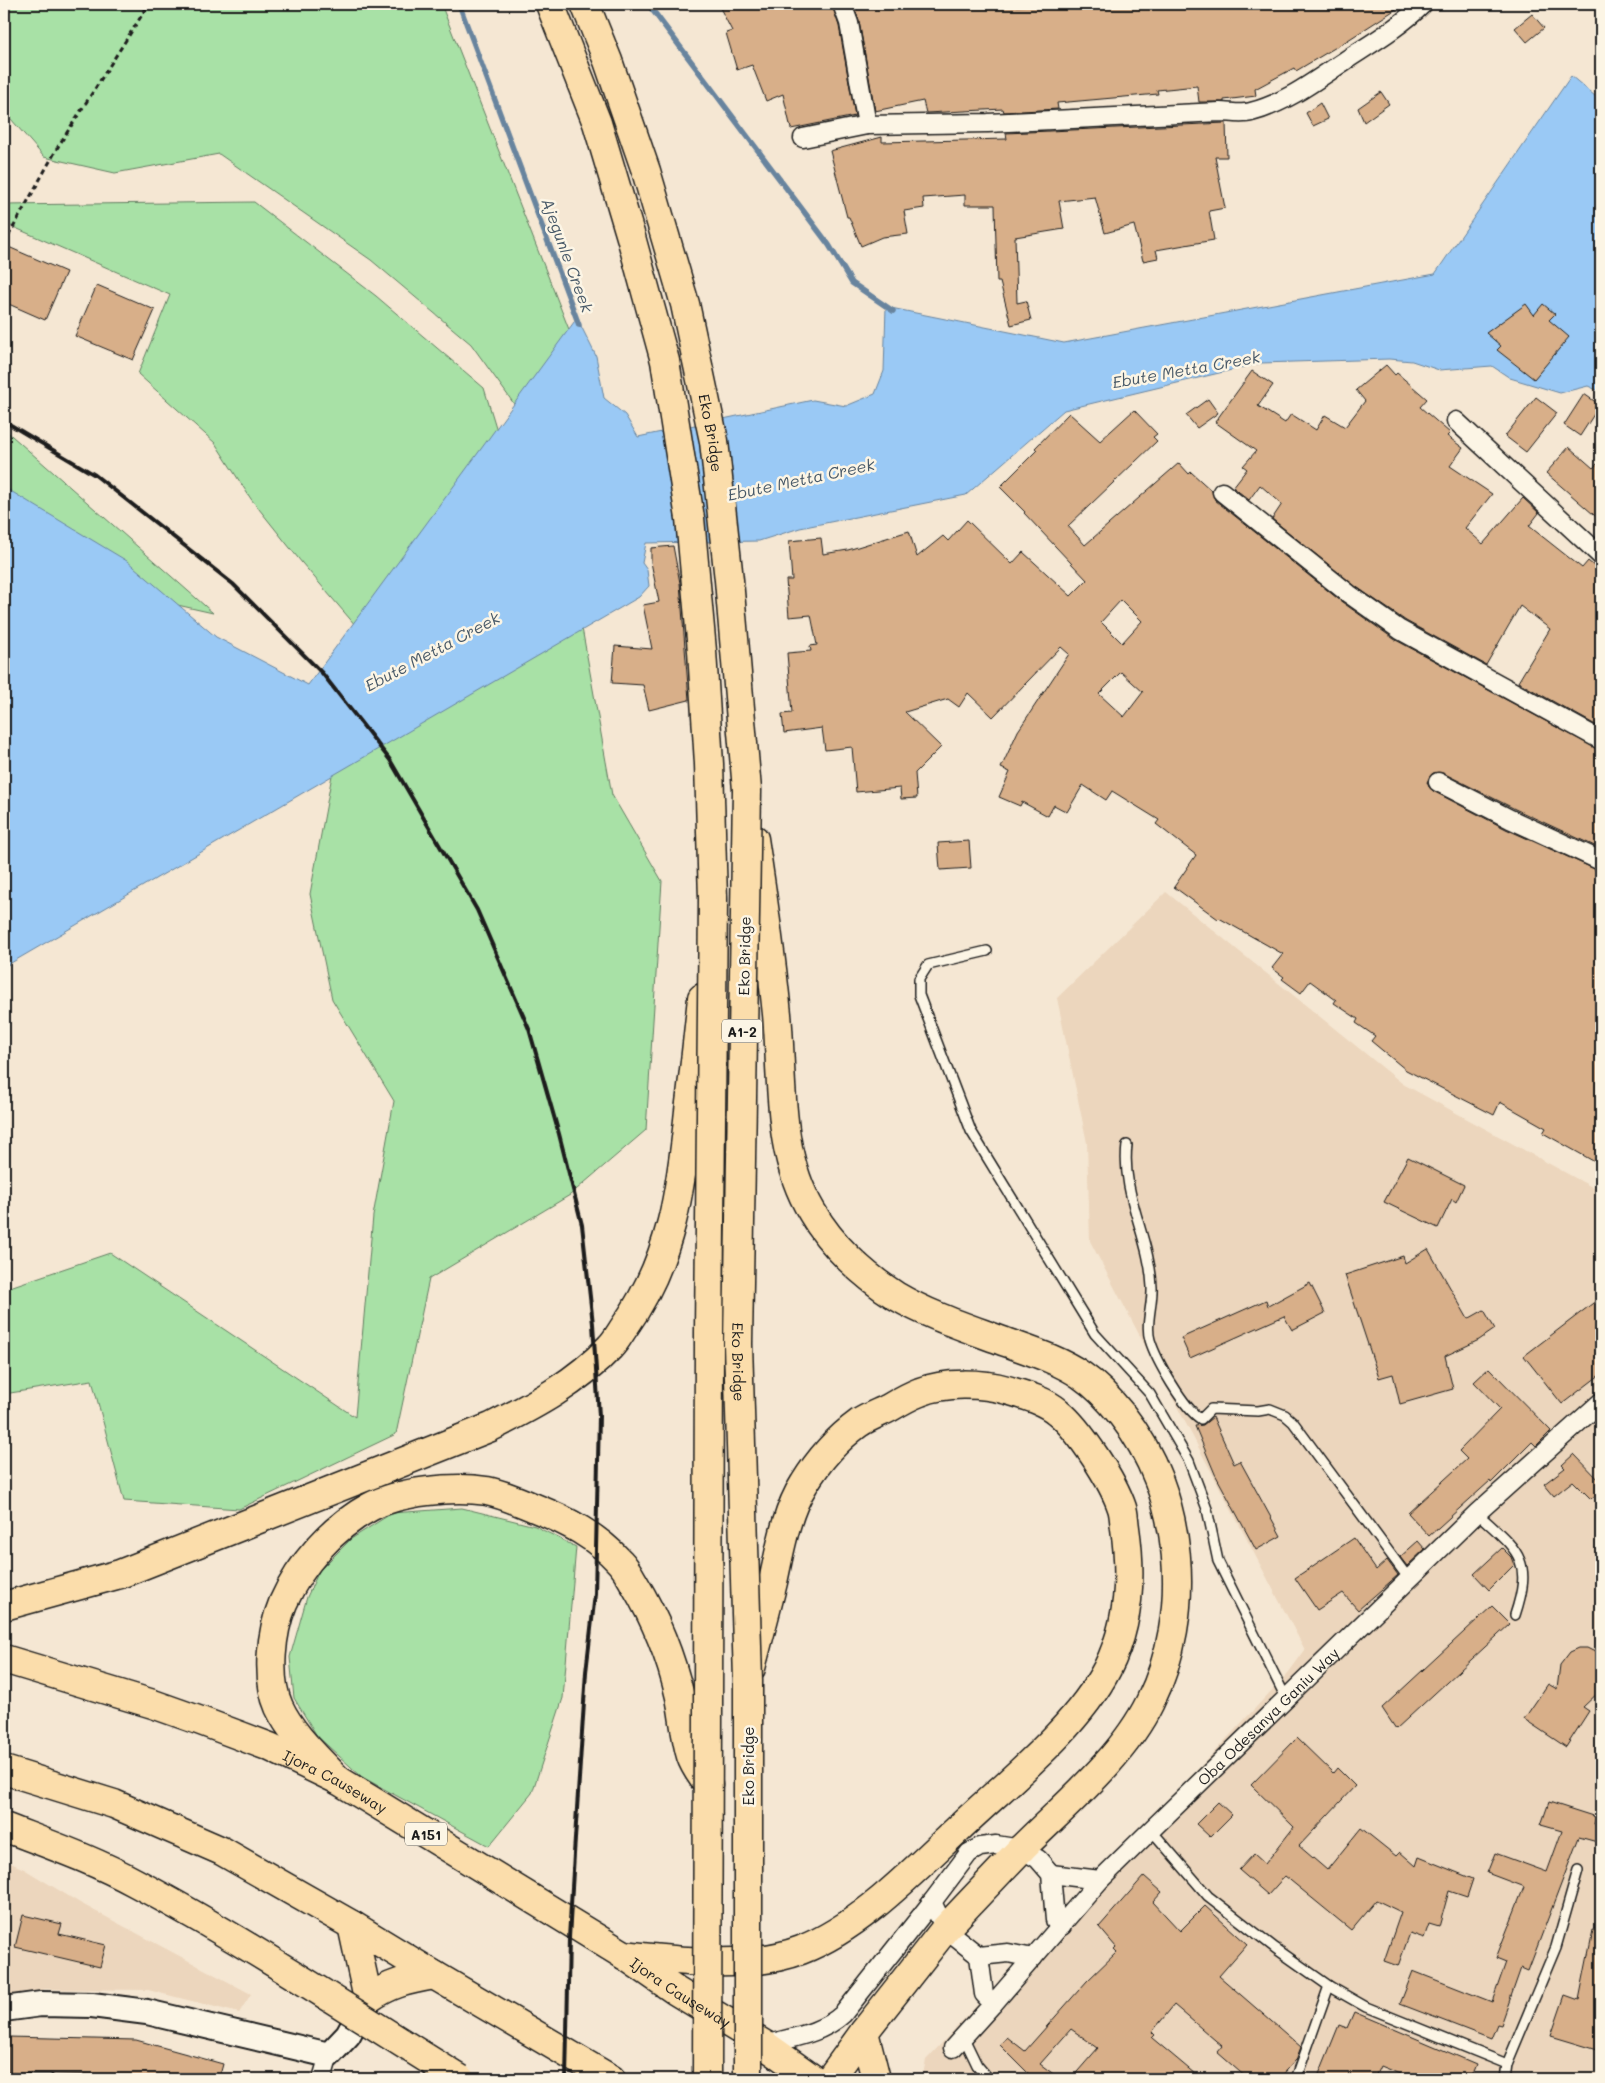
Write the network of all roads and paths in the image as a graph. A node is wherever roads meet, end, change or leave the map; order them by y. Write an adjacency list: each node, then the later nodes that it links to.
1 (150, 4): 8 (path)
2 (550, 4): 16 (main road, Eko Bridge / A1-2, bridge)
3 (585, 4): 14 (main road, Eko Bridge / A1-2, bridge)
4 (842, 4): 6 (street)
5 (1423, 4): 6 (street)
6 (867, 125): 7 (street)
7 (803, 138)
8 (4, 244)
9 (1456, 421): 11 (street)
10 (1222, 492): 12 (street)
11 (1601, 556)
12 (1601, 740)
13 (1438, 782): 15 (street)
14 (747, 790): 25 (main road, Eko Bridge / A1-2, bridge); 32 (main road, bridge)
15 (1601, 861)
16 (712, 899): 22 (main road, bridge); 29 (main road, Eko Bridge / A1-2, bridge)
17 (988, 951): 26 (lane)
18 (1127, 1145): 21 (lane)
19 (1601, 1402): 20 (street, Oba Odesanya Ganiu Way)
20 (1477, 1513): 21 (street, Oba Odesanya Ganiu Way); 23 (lane)
21 (1409, 1579): 26 (street, Oba Odesanya Ganiu Way)
22 (4, 1606)
23 (1515, 1615)
24 (4, 1659): 28 (main road, Ijora Causeway / A151)
25 (748, 1680): 40 (main road, bridge); 59 (main road, Eko Bridge / A1-2, bridge)
26 (1286, 1698): 31 (street, Oba Odesanya Ganiu Way)
27 (4, 1770): 37 (main road)
28 (338, 1780): 29 (main road); 40 (main road, Ijora Causeway / A151)
29 (708, 1786): 58 (main road, Eko Bridge / A1-2, bridge)
30 (4, 1827): 56 (main road, bridge)
31 (1151, 1830): 35 (street, Oba Odesanya Ganiu Way); 44 (lane)
32 (1022, 1849): 34 (street); 36 (street); 39 (main road)
33 (1578, 1870): 52 (lane)
34 (1051, 1874): 35 (street); 38 (street)
35 (1100, 1880): 38 (street, Oba Odesanya Ganiu Way)
36 (932, 1902): 39 (street); 50 (street)
37 (352, 1924): 43 (main road); 45 (main road)
38 (1062, 1926): 42 (street, Oba Odesanya Ganiu Way)
39 (945, 1930): 41 (street); 48 (main road)
40 (624, 1955): 50 (main road, Ijora Causeway / A151)
41 (979, 1956): 42 (street); 46 (street)
42 (1033, 1958): 46 (street, Oba Odesanya Ganiu Way)
43 (434, 1975): 45 (main road); 57 (main road)
44 (1329, 1986): 52 (lane); 64 (lane)
45 (368, 1999): 51 (street)
46 (993, 2004): 49 (street, Oba Odesanya Ganiu Way)
47 (4, 2009): 51 (street)
48 (864, 2032): 61 (main road); 62 (main road)
49 (958, 2042): 63 (lane)
50 (765, 2045): 60 (main road, Ijora Causeway / A151)
51 (329, 2054): 55 (street)
52 (1507, 2064): 65 (lane)
53 (28, 2079): 54 (lane)
54 (49, 2079)
55 (322, 2079)
56 (460, 2079)
57 (611, 2079)
58 (707, 2079)
59 (748, 2079)
60 (813, 2079)
61 (830, 2079)
62 (876, 2079)
63 (989, 2079)
64 (1296, 2079)
65 (1505, 2079)

